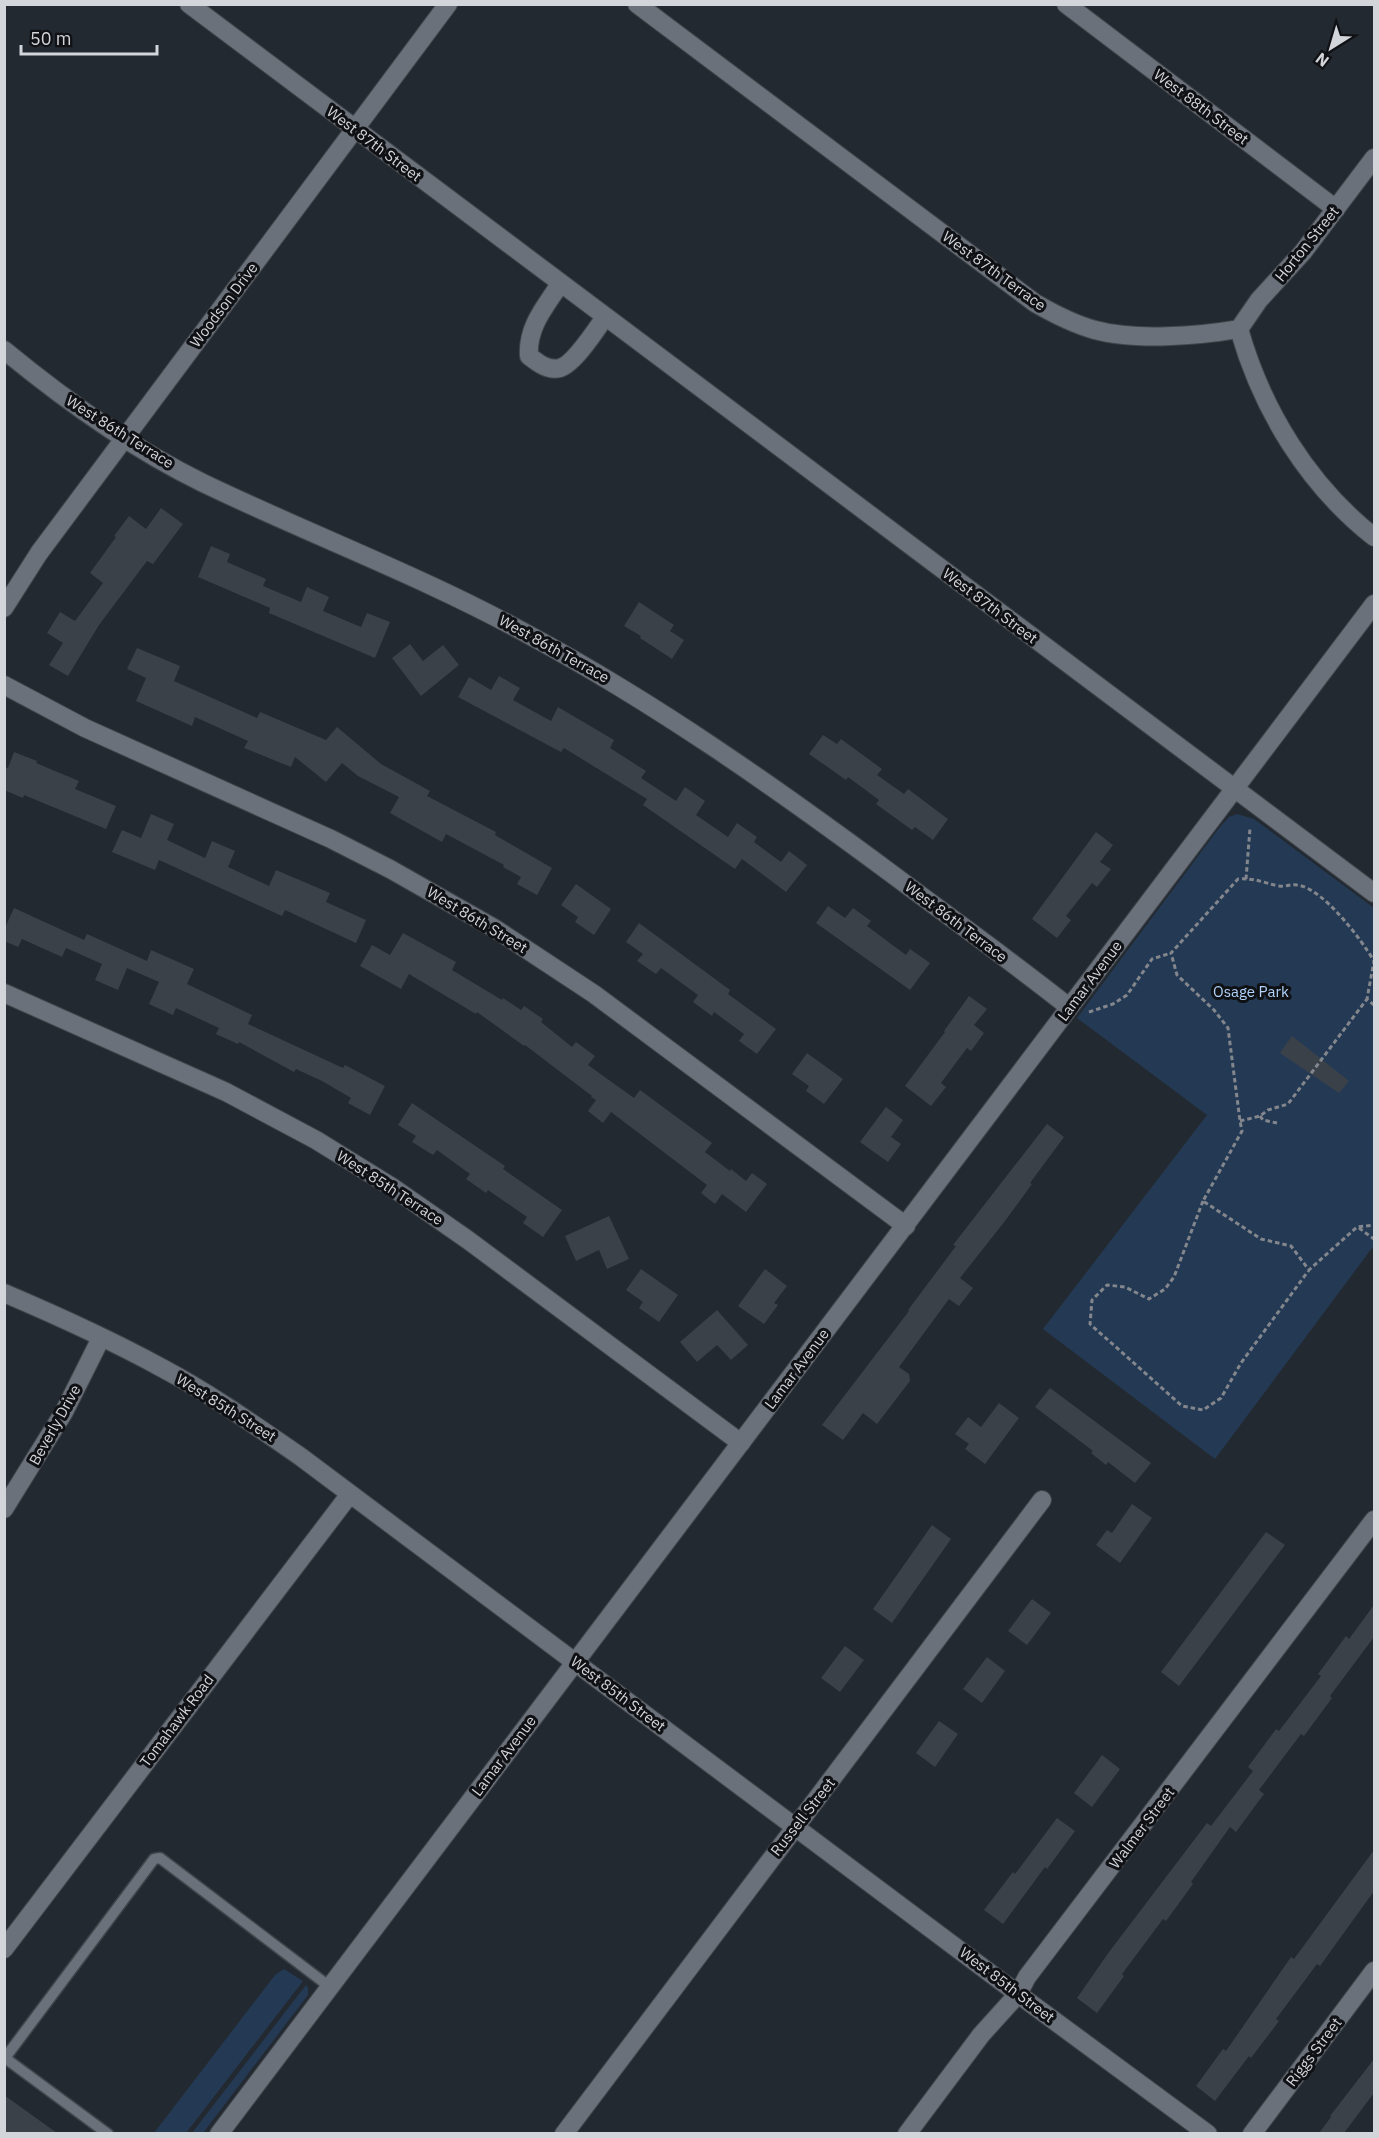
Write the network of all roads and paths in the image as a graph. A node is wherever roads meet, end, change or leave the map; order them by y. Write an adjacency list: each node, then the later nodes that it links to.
1 (189, 4): 5 (street, West 87th Street)
2 (448, 4): 5 (street, Woodson Drive)
3 (637, 4): 10 (street, West 87th Terrace)
4 (1066, 4): 7 (street, West 88th Street)
5 (355, 130): 8 (street, West 87th Street); 12 (street, Woodson Drive)
6 (1374, 158): 7 (street, Horton Street)
7 (1336, 209): 10 (street, Horton Street)
8 (560, 284): 9 (street, West 87th Street); 9 (street)
9 (605, 317): 17 (street, West 87th Street)
10 (1239, 329): 13 (street)
11 (4, 350): 12 (street, West 86th Terrace)
12 (125, 438): 15 (street, Woodson Drive); 25 (street, West 86th Terrace)
13 (1374, 537)
14 (1374, 604): 17 (street, Lamar Avenue)
15 (4, 608)
16 (4, 685): 32 (street, West 86th Street)
17 (1235, 790): 20 (street, West 87th Street); 25 (street, Lamar Avenue)
18 (1250, 828): 19 (path)
19 (1245, 879): 21 (path); 23 (path)
20 (1374, 894)
21 (1171, 953): 26 (path); 28 (path)
22 (4, 993): 38 (street, West 85th Terrace)
23 (1367, 999): 24 (path); 27 (path)
24 (1374, 1005)
25 (1069, 1007): 32 (street, Lamar Avenue)
26 (1087, 1013)
27 (1260, 1116): 28 (path); 29 (path)
28 (1240, 1121): 30 (path)
29 (1277, 1123)
30 (1203, 1201): 35 (path); 35 (path)
31 (1374, 1225): 33 (path)
32 (906, 1226): 38 (street, Lamar Avenue)
33 (1357, 1227): 34 (path); 35 (path)
34 (1374, 1239)
35 (1309, 1270)
36 (4, 1293): 37 (street, West 85th Street)
37 (101, 1338): 39 (street, West 85th Street); 41 (street, Beverly Drive)
38 (741, 1443): 43 (street, Lamar Avenue)
39 (350, 1494): 43 (street, West 85th Street); 45 (street, Tomahawk Road)
40 (1042, 1500): 44 (street, Russell Street)
41 (4, 1509)
42 (1374, 1521): 48 (street, Walmer Street)
43 (576, 1662): 44 (street, West 85th Street); 47 (street, Lamar Avenue)
44 (796, 1827): 48 (street, West 85th Street); 51 (street, Russell Street)
45 (4, 1949)
46 (1374, 1971): 54 (street, Riggs Street)
47 (330, 1987): 49 (lane); 50 (street, Lamar Avenue)
48 (1018, 1994): 52 (street, Walmer Street); 53 (street, West 85th Street)
49 (108, 2133)
50 (219, 2133)
51 (564, 2133)
52 (907, 2133)
53 (1208, 2133)
54 (1252, 2133)

